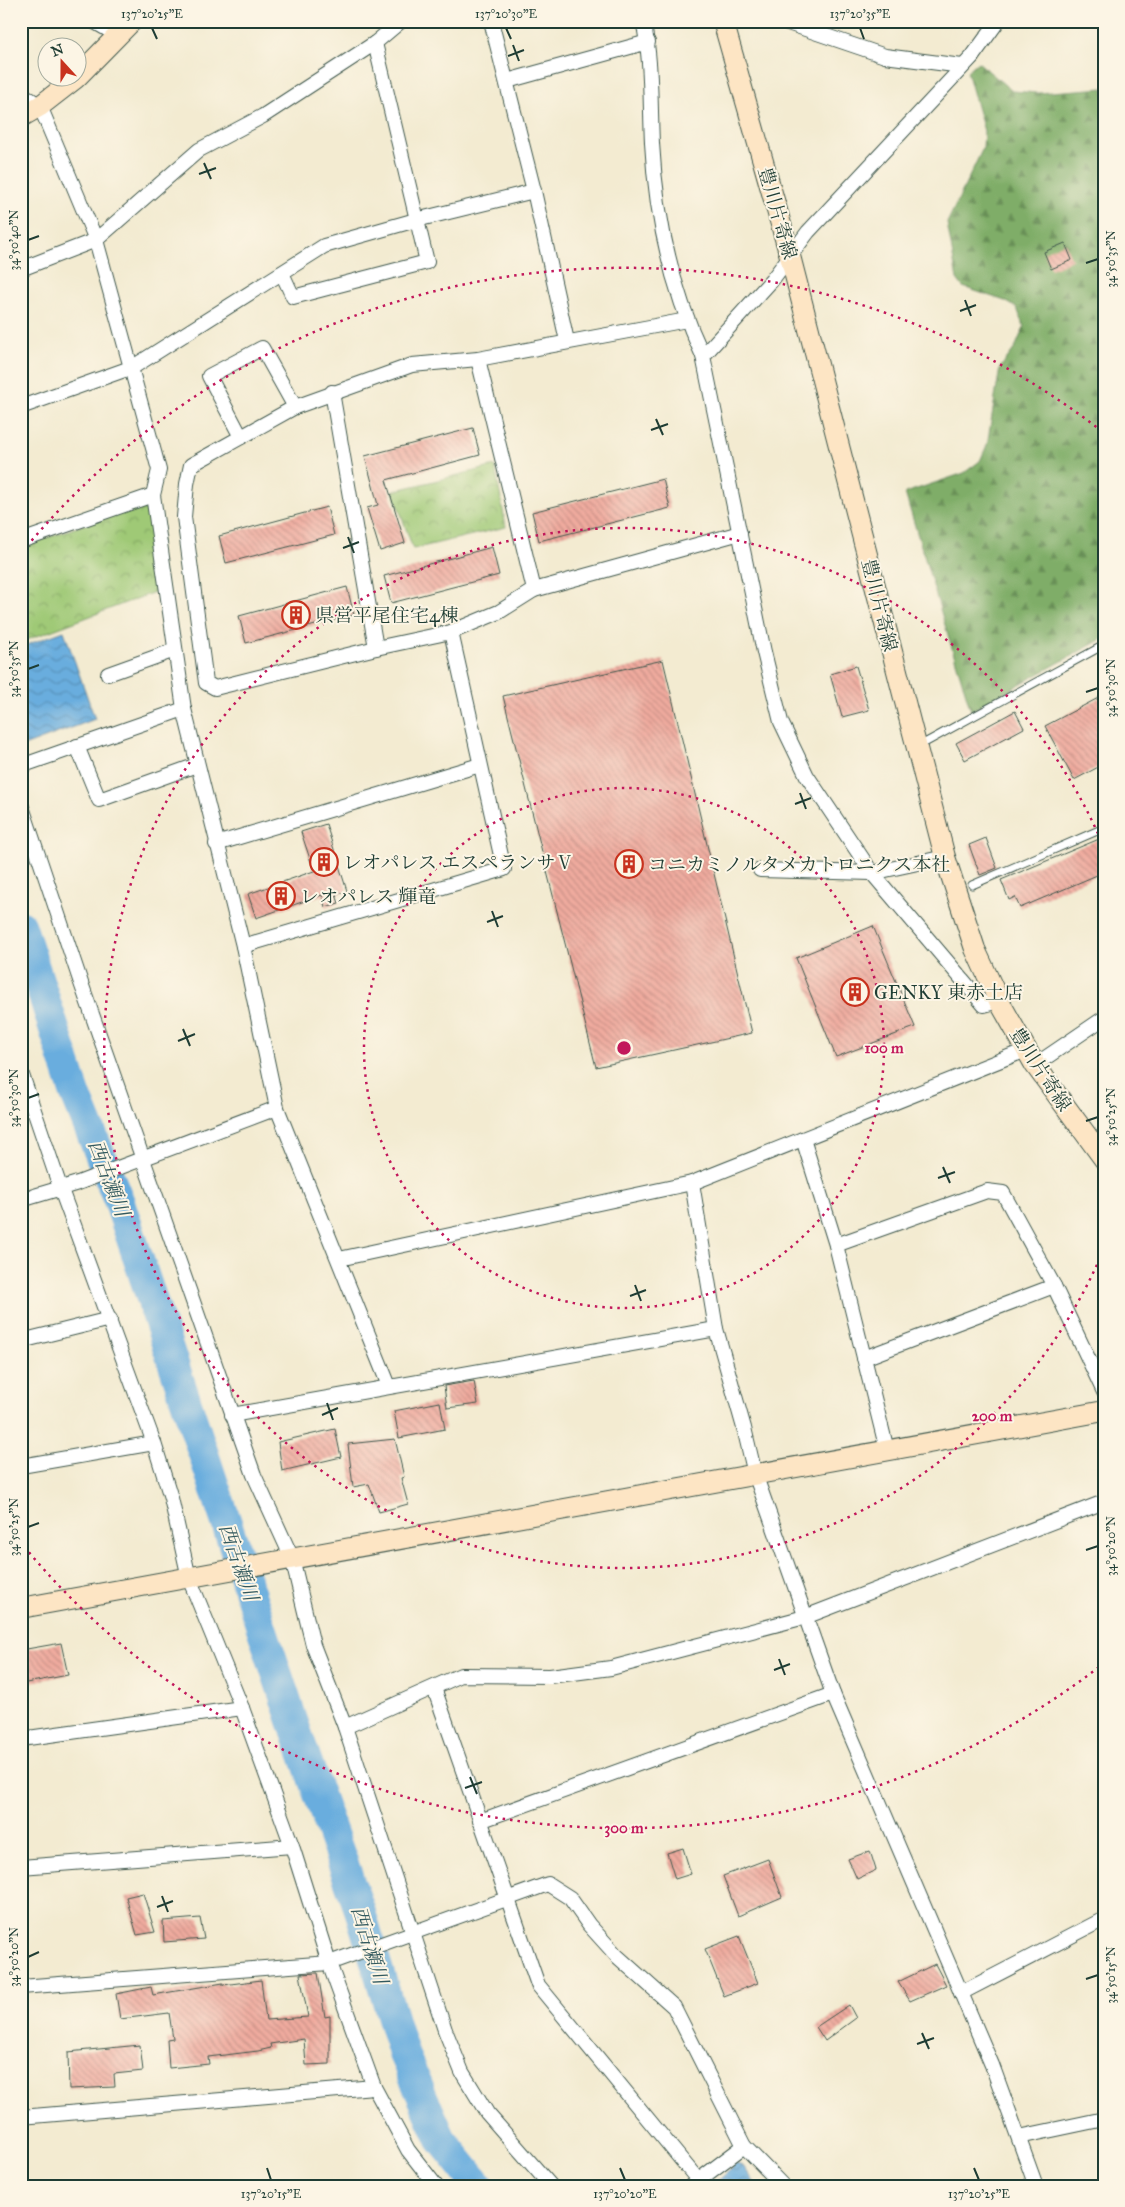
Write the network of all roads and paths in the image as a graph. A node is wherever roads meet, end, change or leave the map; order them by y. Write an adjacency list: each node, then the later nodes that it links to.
1 (93, 21): 9 (street)
2 (132, 21): 9 (street)
3 (401, 21): 11 (street)
4 (491, 21): 14 (street)
5 (643, 21): 10 (street)
6 (782, 21): 13 (street)
7 (998, 21): 13 (street)
8 (725, 22): 22 (street, 豊川片寄線)
9 (119, 36): 12 (street)
10 (648, 42): 14 (street); 25 (street)
11 (375, 43): 20 (street); 21 (street)
12 (88, 66)
13 (962, 66): 22 (street)
14 (507, 81): 19 (street)
15 (63, 88): 17 (street)
16 (21, 94): 17 (street)
17 (40, 106): 18 (street); 21 (street)
18 (21, 117)
19 (534, 192): 20 (street); 26 (street)
20 (416, 220): 24 (street); 24 (street)
21 (96, 240): 23 (street); 29 (street)
22 (790, 256): 27 (street); 45 (street, 豊川片寄線)
23 (21, 269)
24 (282, 273): 29 (street)
25 (686, 320): 26 (street); 27 (street)
26 (567, 341): 28 (street)
27 (703, 356): 35 (street)
28 (478, 359): 30 (street); 37 (street)
29 (133, 367): 31 (street); 34 (street)
30 (332, 392): 32 (street); 40 (street)
31 (21, 407)
32 (295, 407): 33 (street); 33 (street)
33 (240, 437): 40 (street)
34 (153, 495): 36 (street); 41 (street)
35 (740, 533): 37 (street); 54 (street)
36 (21, 541)
37 (534, 590): 38 (street)
38 (451, 632): 40 (street); 47 (street)
39 (1104, 645): 45 (lane)
40 (376, 648)
41 (175, 650): 42 (street); 43 (street)
42 (108, 674)
43 (184, 709): 44 (street); 46 (street)
44 (77, 746): 46 (street); 48 (street)
45 (916, 747): 52 (street, 豊川片寄線)
46 (197, 765): 51 (street)
47 (480, 765): 51 (street); 56 (street)
48 (21, 766)
49 (21, 804): 63 (street)
50 (1104, 828): 55 (lane)
51 (216, 844): 56 (street)
52 (945, 857): 54 (street); 57 (street, 豊川片寄線)
53 (760, 870): 54 (street)
54 (872, 873): 57 (street)
55 (972, 885)
56 (243, 946): 61 (street)
57 (999, 1001): 59 (street, 豊川片寄線)
58 (1104, 1018): 59 (street)
59 (1030, 1058): 62 (street); 64 (street, 豊川片寄線)
60 (21, 1072): 66 (street)
61 (277, 1108): 63 (street); 69 (street)
62 (803, 1139): 65 (street); 68 (street)
63 (144, 1157): 66 (street); 78 (street)
64 (1104, 1159)
65 (692, 1183): 69 (street); 72 (street)
66 (60, 1187): 67 (street); 71 (street)
67 (21, 1200)
68 (836, 1245): 70 (street); 74 (street)
69 (339, 1259): 75 (street)
70 (1054, 1286): 74 (street); 76 (street)
71 (110, 1319): 73 (street); 79 (street)
72 (716, 1330): 75 (street); 82 (street)
73 (21, 1341)
74 (864, 1358): 80 (street)
75 (389, 1386): 78 (street)
76 (1104, 1392)
77 (1104, 1410): 80 (street)
78 (232, 1415): 84 (street)
79 (154, 1443): 81 (street); 85 (street)
80 (887, 1450): 82 (street)
81 (21, 1466)
82 (755, 1474): 84 (street); 87 (street)
83 (1104, 1502): 87 (street)
84 (292, 1558): 85 (street); 91 (street)
85 (189, 1578): 86 (street); 90 (street)
86 (21, 1608)
87 (805, 1617): 88 (street); 89 (street)
88 (434, 1688): 91 (street); 93 (street)
89 (833, 1694): 93 (street); 101 (street)
90 (242, 1708): 92 (street); 94 (street)
91 (345, 1727): 98 (street)
92 (21, 1739)
93 (480, 1821): 96 (street)
94 (292, 1846): 95 (street); 99 (street)
95 (21, 1867)
96 (507, 1897): 98 (street); 106 (street); 107 (street)
97 (1104, 1919): 101 (street)
98 (414, 1933): 99 (street); 109 (street)
99 (329, 1963): 100 (street); 102 (street)
100 (21, 1987)
101 (962, 1993): 105 (street)
102 (374, 2087): 103 (street); 108 (street)
103 (21, 2117)
104 (1104, 2119): 105 (street)
105 (1018, 2137): 111 (street)
106 (744, 2146): 107 (street); 110 (street)
107 (695, 2183)
108 (436, 2186)
109 (552, 2186)
110 (783, 2186)
111 (1036, 2186)

